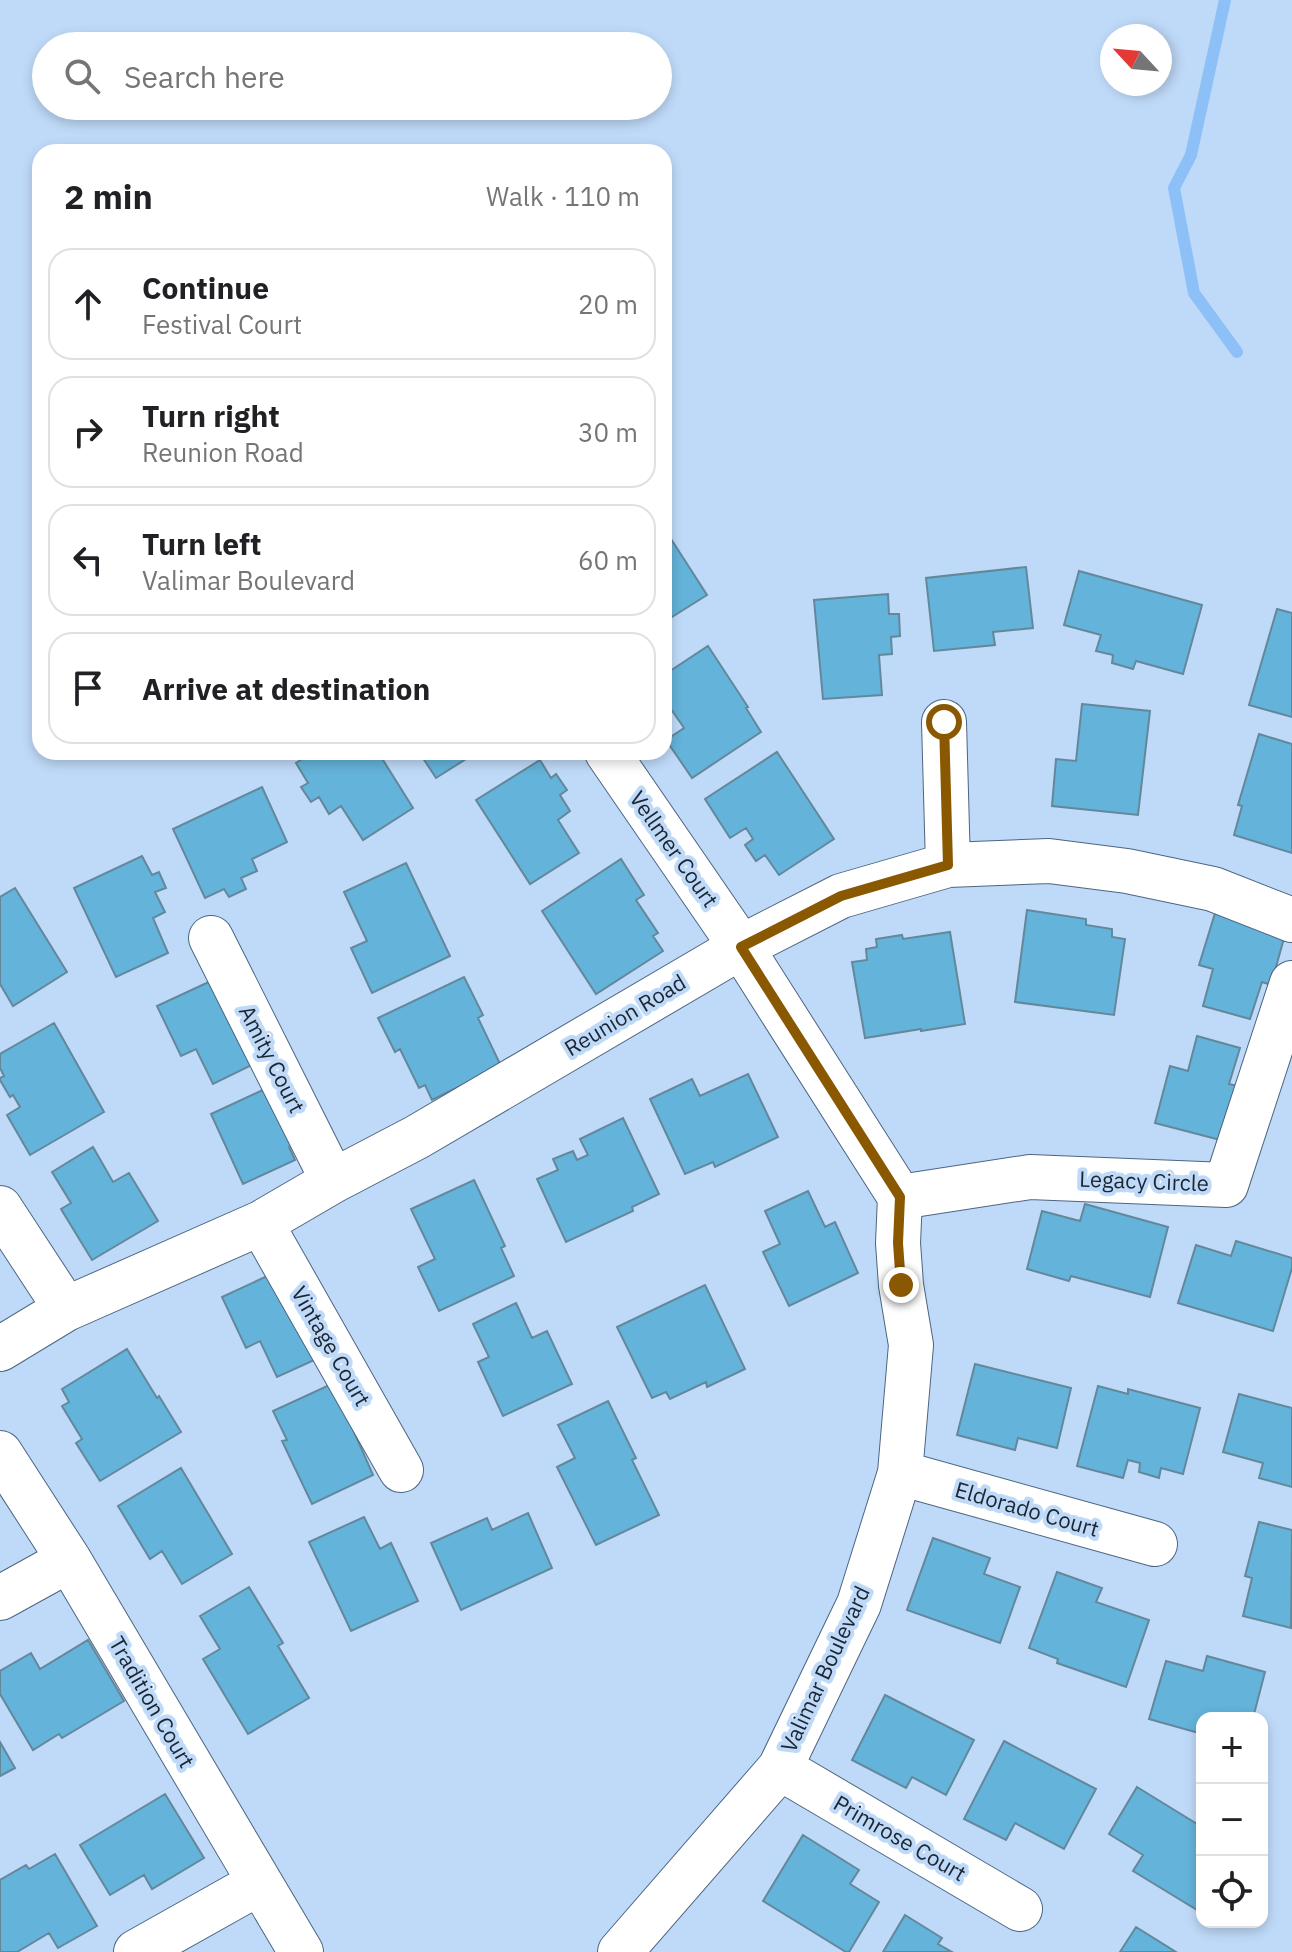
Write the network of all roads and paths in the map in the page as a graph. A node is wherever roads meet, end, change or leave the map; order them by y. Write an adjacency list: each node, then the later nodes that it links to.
1 (944, 722): 3 (street)
2 (612, 760): 6 (street, Vellmer Court)
3 (948, 865): 4 (street, Reunion Road); 6 (street, Reunion Road)
4 (1292, 920)
5 (211, 938): 8 (street, Amity Court)
6 (741, 947): 8 (street, Reunion Road); 9 (street)
7 (1292, 983): 9 (street, Legacy Circle)
8 (333, 1181): 11 (street, Reunion Road)
9 (900, 1197): 16 (street, Valimar Boulevard)
10 (0, 1208): 12 (street)
11 (261, 1223): 12 (street, Reunion Road); 15 (street, Vintage Court)
12 (66, 1309): 13 (street, Reunion Road)
13 (0, 1349)
14 (0, 1453): 18 (street, Tradition Court)
15 (401, 1470)
16 (900, 1473): 17 (street, Eldorado Court); 20 (street, Valimar Boulevard)
17 (1155, 1544)
18 (69, 1560): 19 (street); 21 (street, Tradition Court)
19 (0, 1598)
20 (780, 1768): 22 (street, Primrose Court); 25 (street, Valimar Boulevard)
21 (259, 1883): 23 (street); 24 (street, Tradition Court)
22 (1020, 1909)
23 (136, 1952)
24 (301, 1952)
25 (620, 1952)

